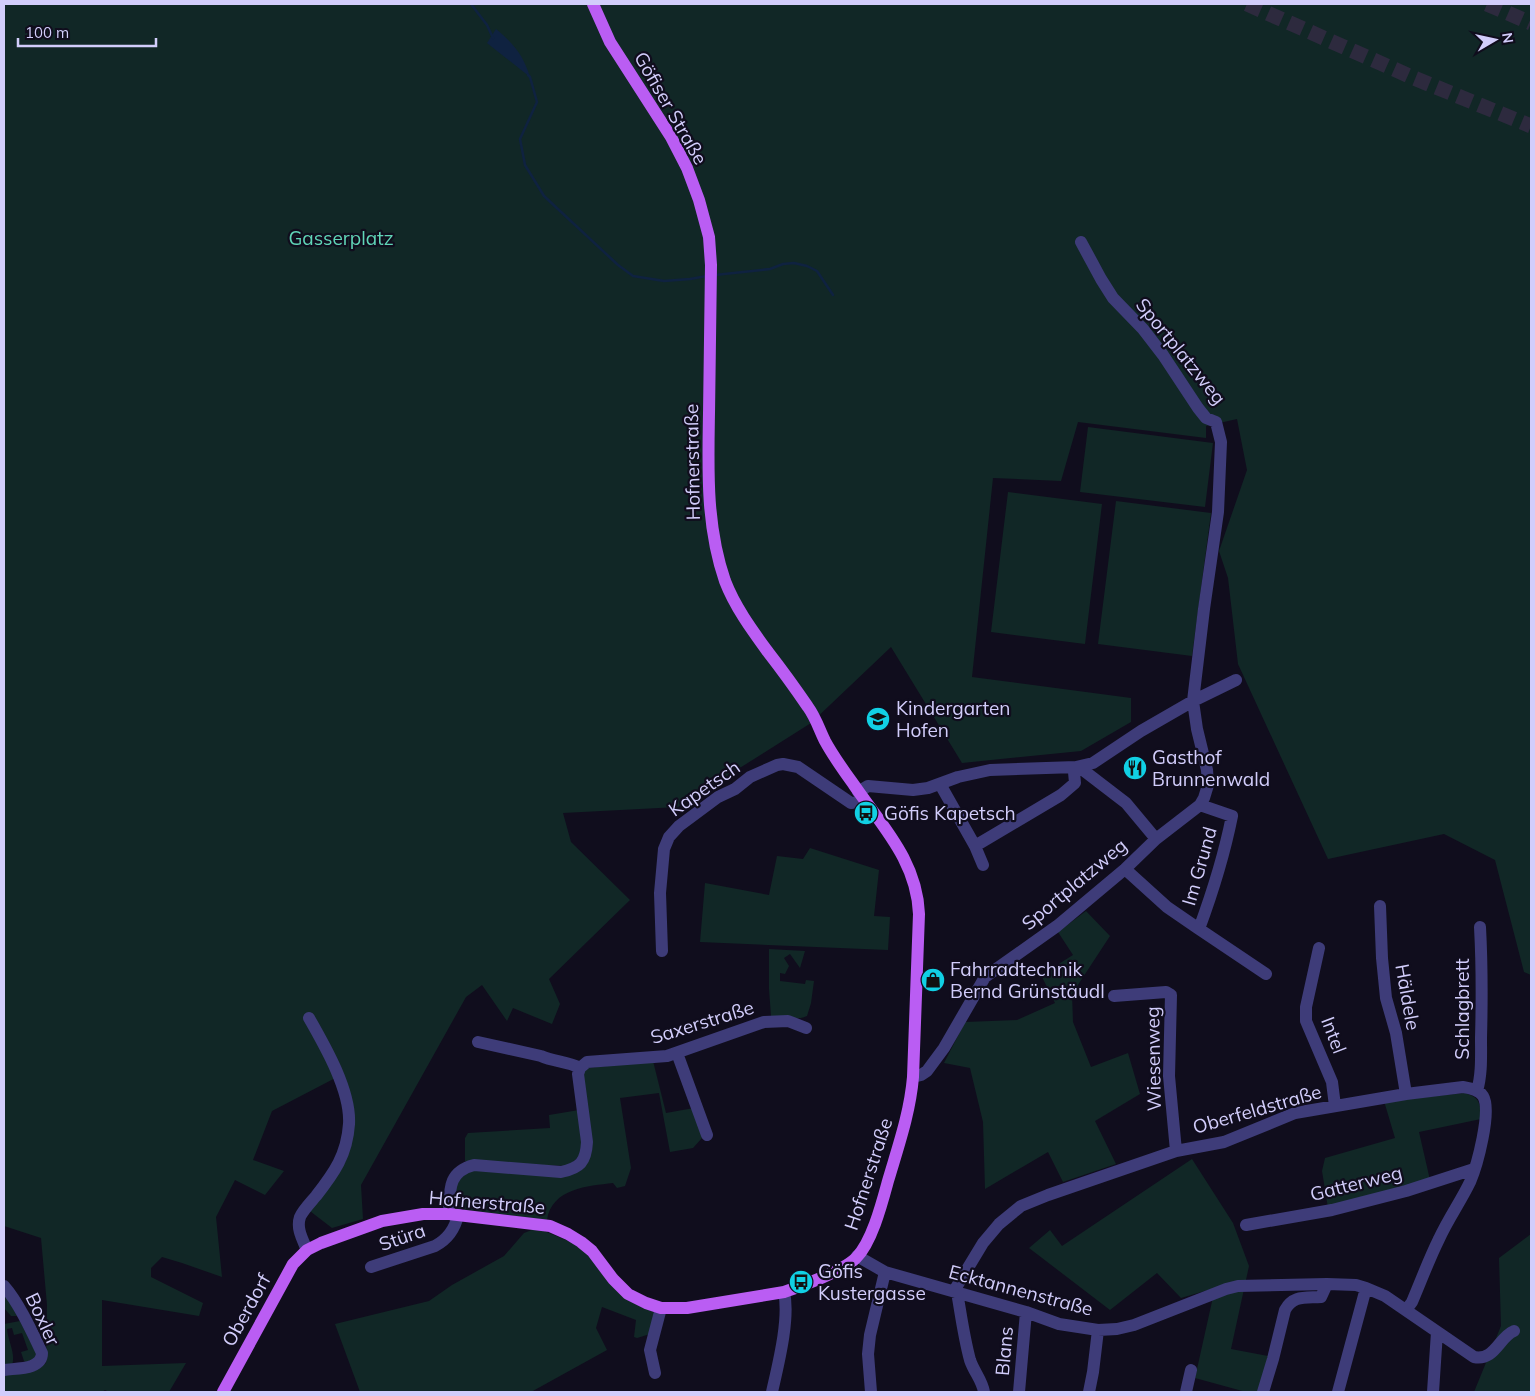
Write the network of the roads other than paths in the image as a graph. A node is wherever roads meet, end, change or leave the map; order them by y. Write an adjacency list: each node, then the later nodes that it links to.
1 (593, 4): 3 (main road, Göfiser Straße)
2 (1082, 242): 5 (street, Sportplatzweg)
3 (711, 265): 8 (main road, Hofnerstraße)
4 (1236, 680): 5 (street)
5 (1193, 701): 6 (street); 9 (street, Sportplatzweg)
6 (1076, 768): 7 (street); 10 (street); 11 (street)
7 (940, 784): 8 (street); 11 (street)
8 (861, 795): 18 (street, Kapetsch); 26 (main road, Hofnerstraße)
9 (1200, 805): 10 (street, Sportplatzweg); 16 (street, Im Grund)
10 (1156, 839): 13 (street, Sportplatzweg)
11 (975, 846): 12 (street)
12 (983, 865)
13 (1125, 869): 16 (street, Im Grund); 26 (street, Sportplatzweg)
14 (1380, 906): 28 (street, Häldele)
15 (1480, 926): 27 (street, Schlagbrett)
16 (1198, 929): 19 (street, Im Grund)
17 (1319, 948): 29 (street, Intel)
18 (662, 951)
19 (1266, 974)
20 (1114, 996): 31 (street, Wiesenweg)
21 (309, 1018): 35 (street)
22 (806, 1028): 24 (street, Saxerstraße)
23 (478, 1042): 25 (street)
24 (677, 1053): 25 (street, Saxerstraße); 30 (street)
25 (580, 1068): 33 (street)
26 (913, 1078): 36 (main road, Hofnerstraße)
27 (1477, 1091): 28 (street, Oberfeldstraße); 32 (street)
28 (1406, 1094): 29 (street, Oberfeldstraße)
29 (1335, 1106): 31 (street, Oberfeldstraße)
30 (706, 1135)
31 (1176, 1151): 42 (street, Oberfeldstraße)
32 (1474, 1169): 34 (street, Gatterweg); 45 (street)
33 (454, 1214): 35 (main road, Hofnerstraße); 37 (street, Stüra); 44 (main road, Hofnerstraße)
34 (1246, 1225)
35 (307, 1250): 53 (main road, Oberdorf)
36 (858, 1256): 38 (street, Ecktannenstraße); 43 (main road, Hofnerstraße)
37 (371, 1267)
38 (885, 1272): 42 (street, Ecktannenstraße); 55 (street)
39 (1327, 1284): 41 (street, Ecktannenstraße); 47 (street, Ecktannenstraße); 60 (street)
40 (4, 1286): 50 (street, Boxler)
41 (1366, 1288): 45 (street, Ecktannenstraße); 61 (street)
42 (955, 1291): 46 (street, Ecktannenstraße); 56 (street)
43 (784, 1292): 44 (main road, Hofnerstraße); 54 (street)
44 (661, 1308): 52 (street)
45 (1406, 1310): 49 (street, Ecktannenstraße)
46 (1026, 1312): 47 (street, Ecktannenstraße); 57 (street, Blans)
47 (1098, 1330): 58 (street)
48 (1514, 1331): 49 (street, Ecktannenstraße)
49 (1437, 1332): 62 (street)
50 (4, 1370)
51 (1192, 1370): 59 (street)
52 (655, 1374)
53 (223, 1392)
54 (772, 1392)
55 (871, 1392)
56 (984, 1392)
57 (1019, 1392)
58 (1089, 1392)
59 (1186, 1392)
60 (1263, 1392)
61 (1338, 1392)
62 (1433, 1392)

